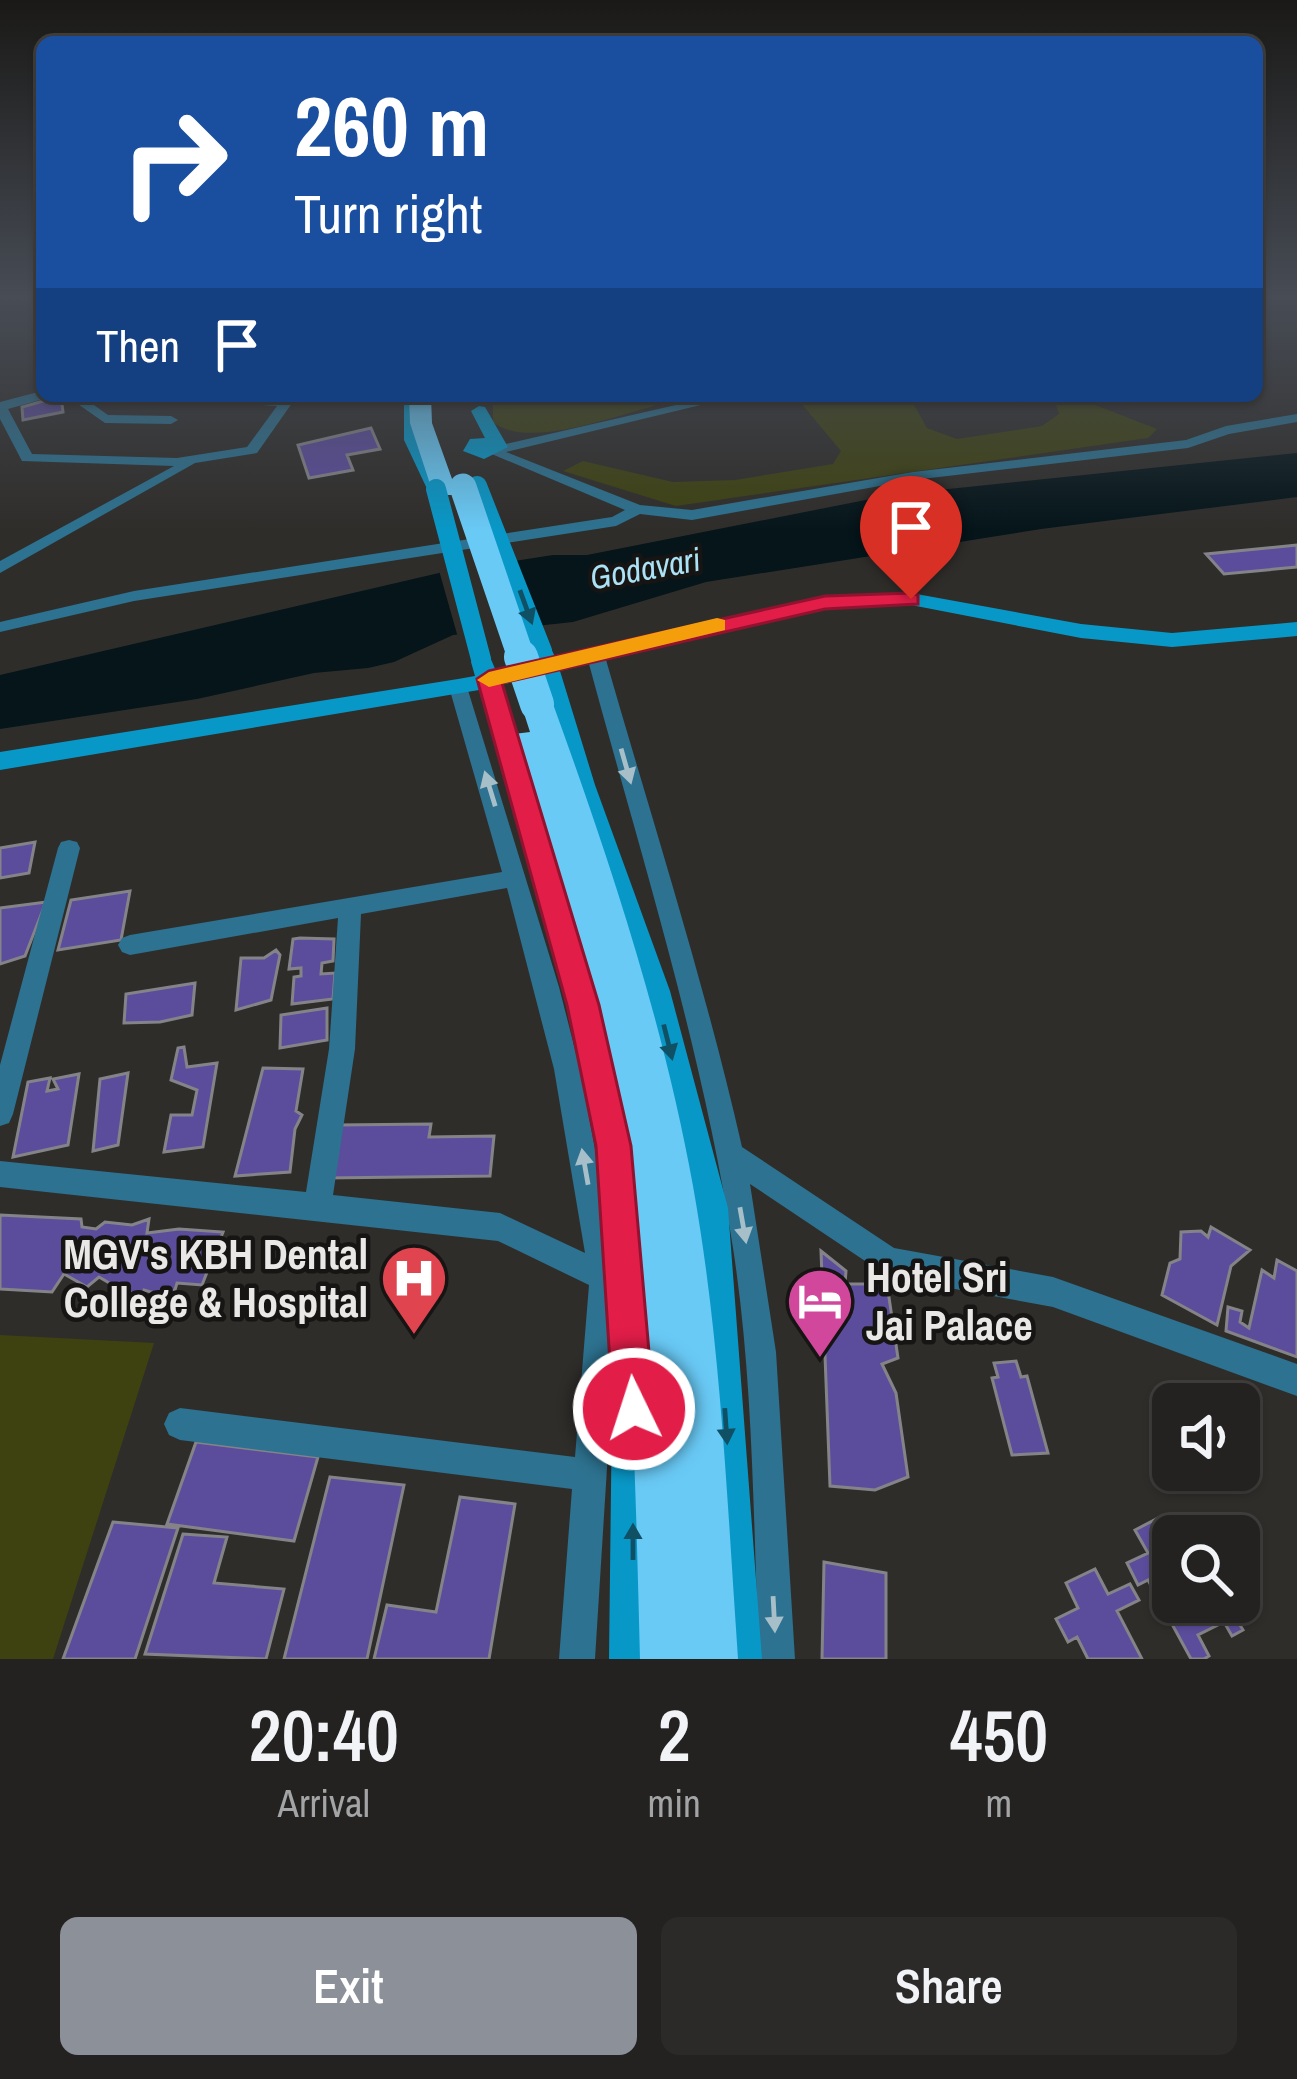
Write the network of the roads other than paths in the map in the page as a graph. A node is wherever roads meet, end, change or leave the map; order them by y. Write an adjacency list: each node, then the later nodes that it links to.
1 (36, 397): 8 (street)
2 (81, 402): 10 (street)
3 (287, 402): 13 (street)
4 (416, 402): 20 (street, bridge)
5 (417, 402): 36 (highway, bridge)
6 (436, 402): 37 (highway, bridge)
7 (707, 402): 12 (street)
8 (2, 406): 13 (street)
9 (1297, 418): 14 (street)
10 (171, 419)
11 (487, 434): 12 (street); 12 (street); 14 (street); 19 (street, one-way to 19, bridge)
12 (542, 441)
13 (193, 461): 15 (street)
14 (637, 509): 16 (street)
15 (0, 568)
16 (0, 627)
17 (1297, 629): 18 (street)
18 (596, 653): 19 (street); 27 (street, one-way to 27)
19 (544, 658): 20 (street); 38 (street, one-way to 38)
20 (476, 675): 21 (street); 23 (street, one-way to 20); 35 (street, one-way to 20)
21 (0, 760)
22 (69, 848): 26 (street)
23 (515, 878): 24 (street); 30 (street, one-way to 23)
24 (350, 909): 25 (street); 29 (street)
25 (130, 945)
26 (0, 1114)
27 (730, 1155): 31 (street); 39 (street, one-way to 39)
28 (0, 1174): 29 (street)
29 (317, 1208): 30 (street)
30 (604, 1277): 33 (street)
31 (1297, 1380)
32 (179, 1424): 33 (street)
33 (590, 1475): 34 (street)
34 (577, 1659)
35 (633, 1659)
36 (671, 1659)
37 (707, 1659)
38 (738, 1659)
39 (777, 1659)

